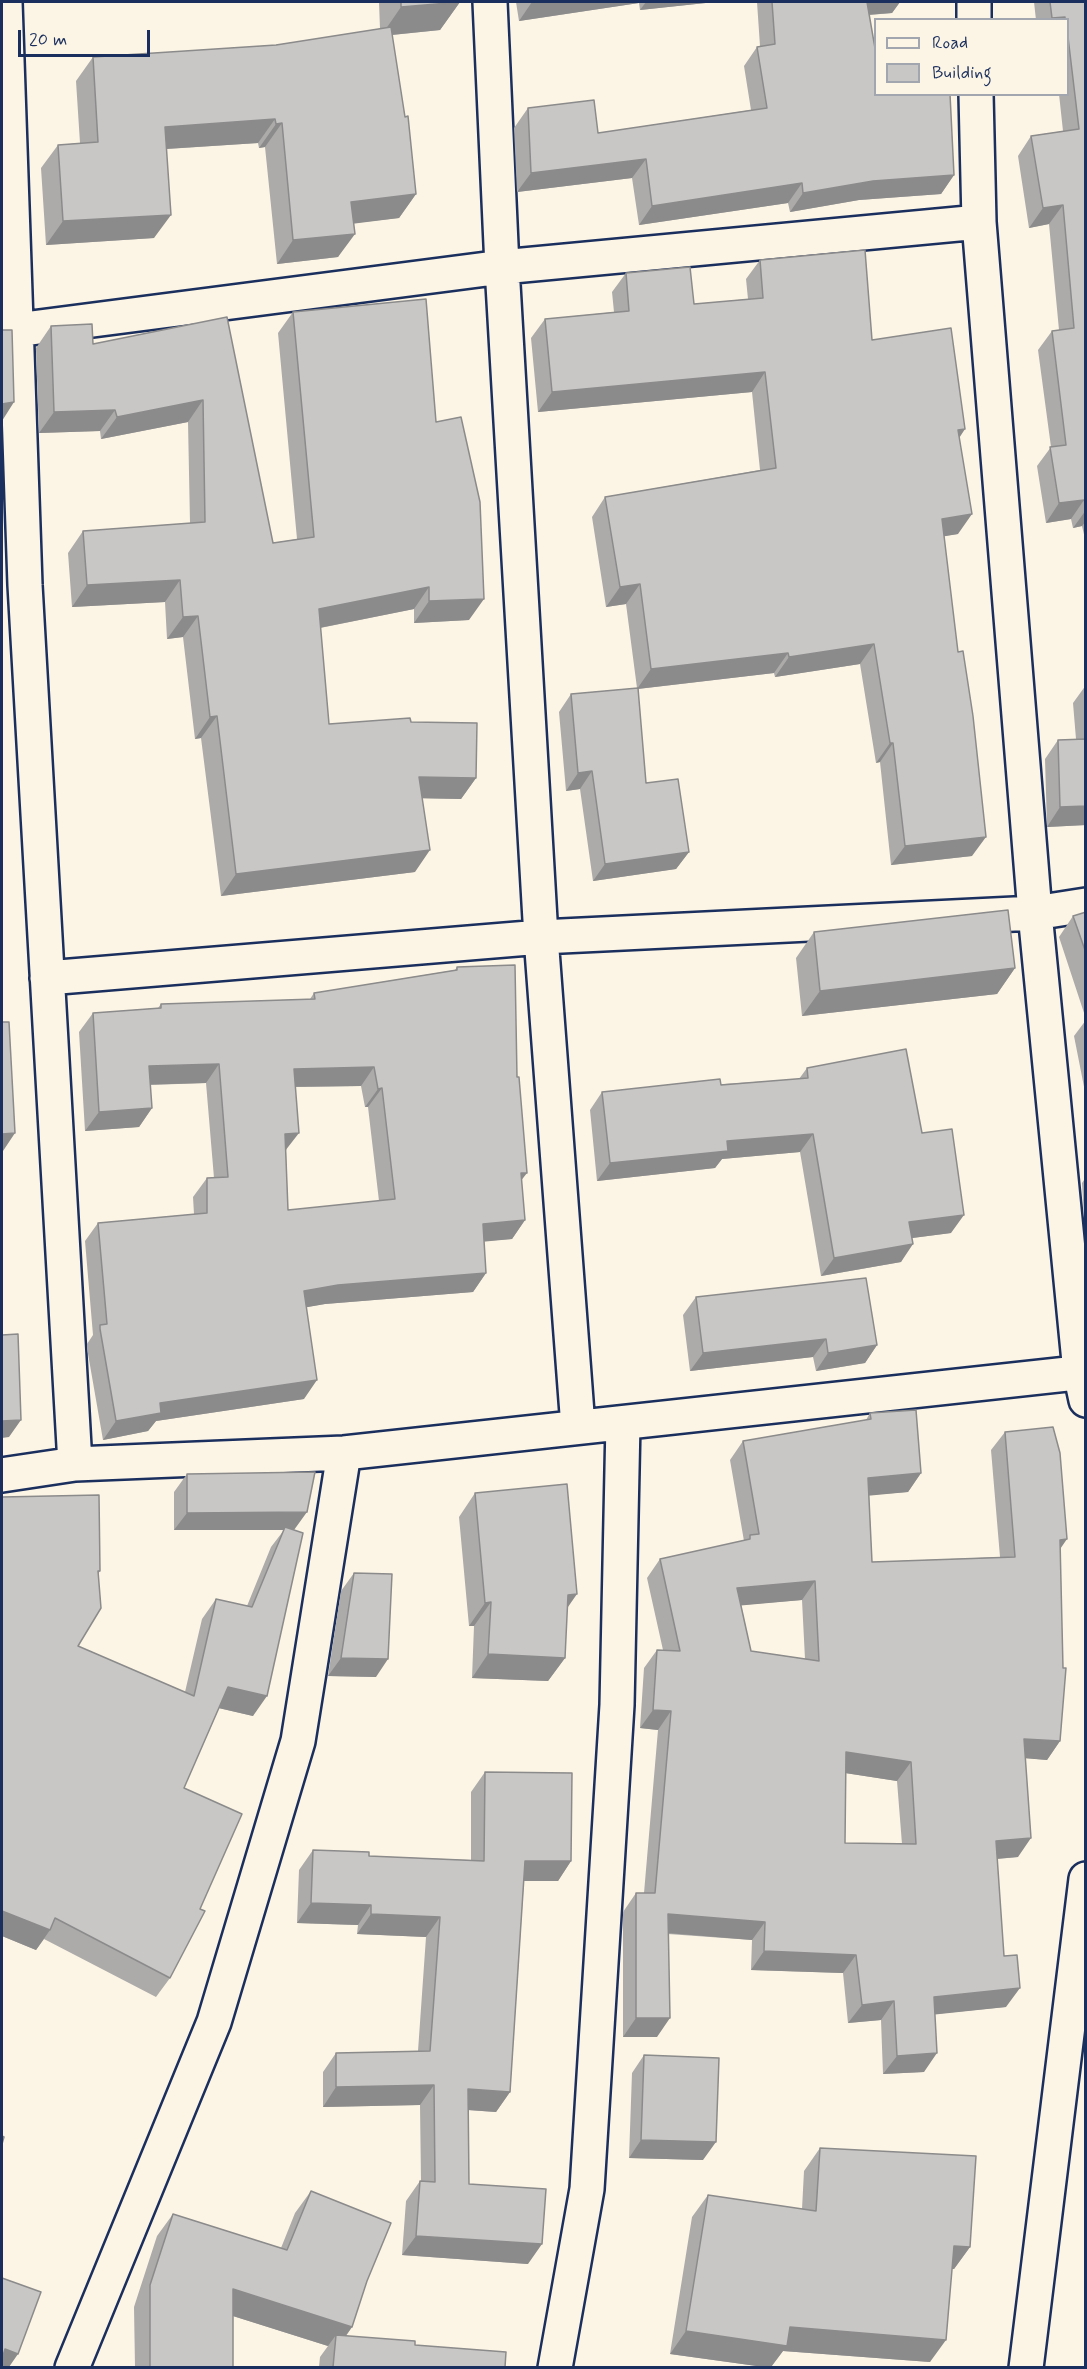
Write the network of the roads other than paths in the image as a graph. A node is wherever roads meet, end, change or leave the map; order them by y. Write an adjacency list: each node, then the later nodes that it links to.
1 (5, 2): 8 (street)
2 (490, 2): 7 (street)
3 (974, 2): 4 (street)
4 (974, 18)
5 (976, 96): 6 (street)
6 (979, 222): 7 (street); 11 (street)
7 (502, 267): 8 (street); 12 (street)
8 (16, 330): 9 (street)
9 (13, 586): 13 (street)
10 (1086, 905): 11 (street)
11 (1035, 913): 12 (street); 14 (street)
12 (541, 937): 13 (street); 16 (street)
13 (47, 978): 18 (street)
14 (1084, 1381): 15 (street)
15 (623, 1423): 16 (street); 22 (street)
16 (578, 1427): 17 (street)
17 (345, 1453): 18 (street); 21 (street)
18 (75, 1464): 19 (street)
19 (2, 1475)
20 (1086, 1878): 23 (street)
21 (72, 2367)
22 (555, 2367)
23 (1026, 2367)

